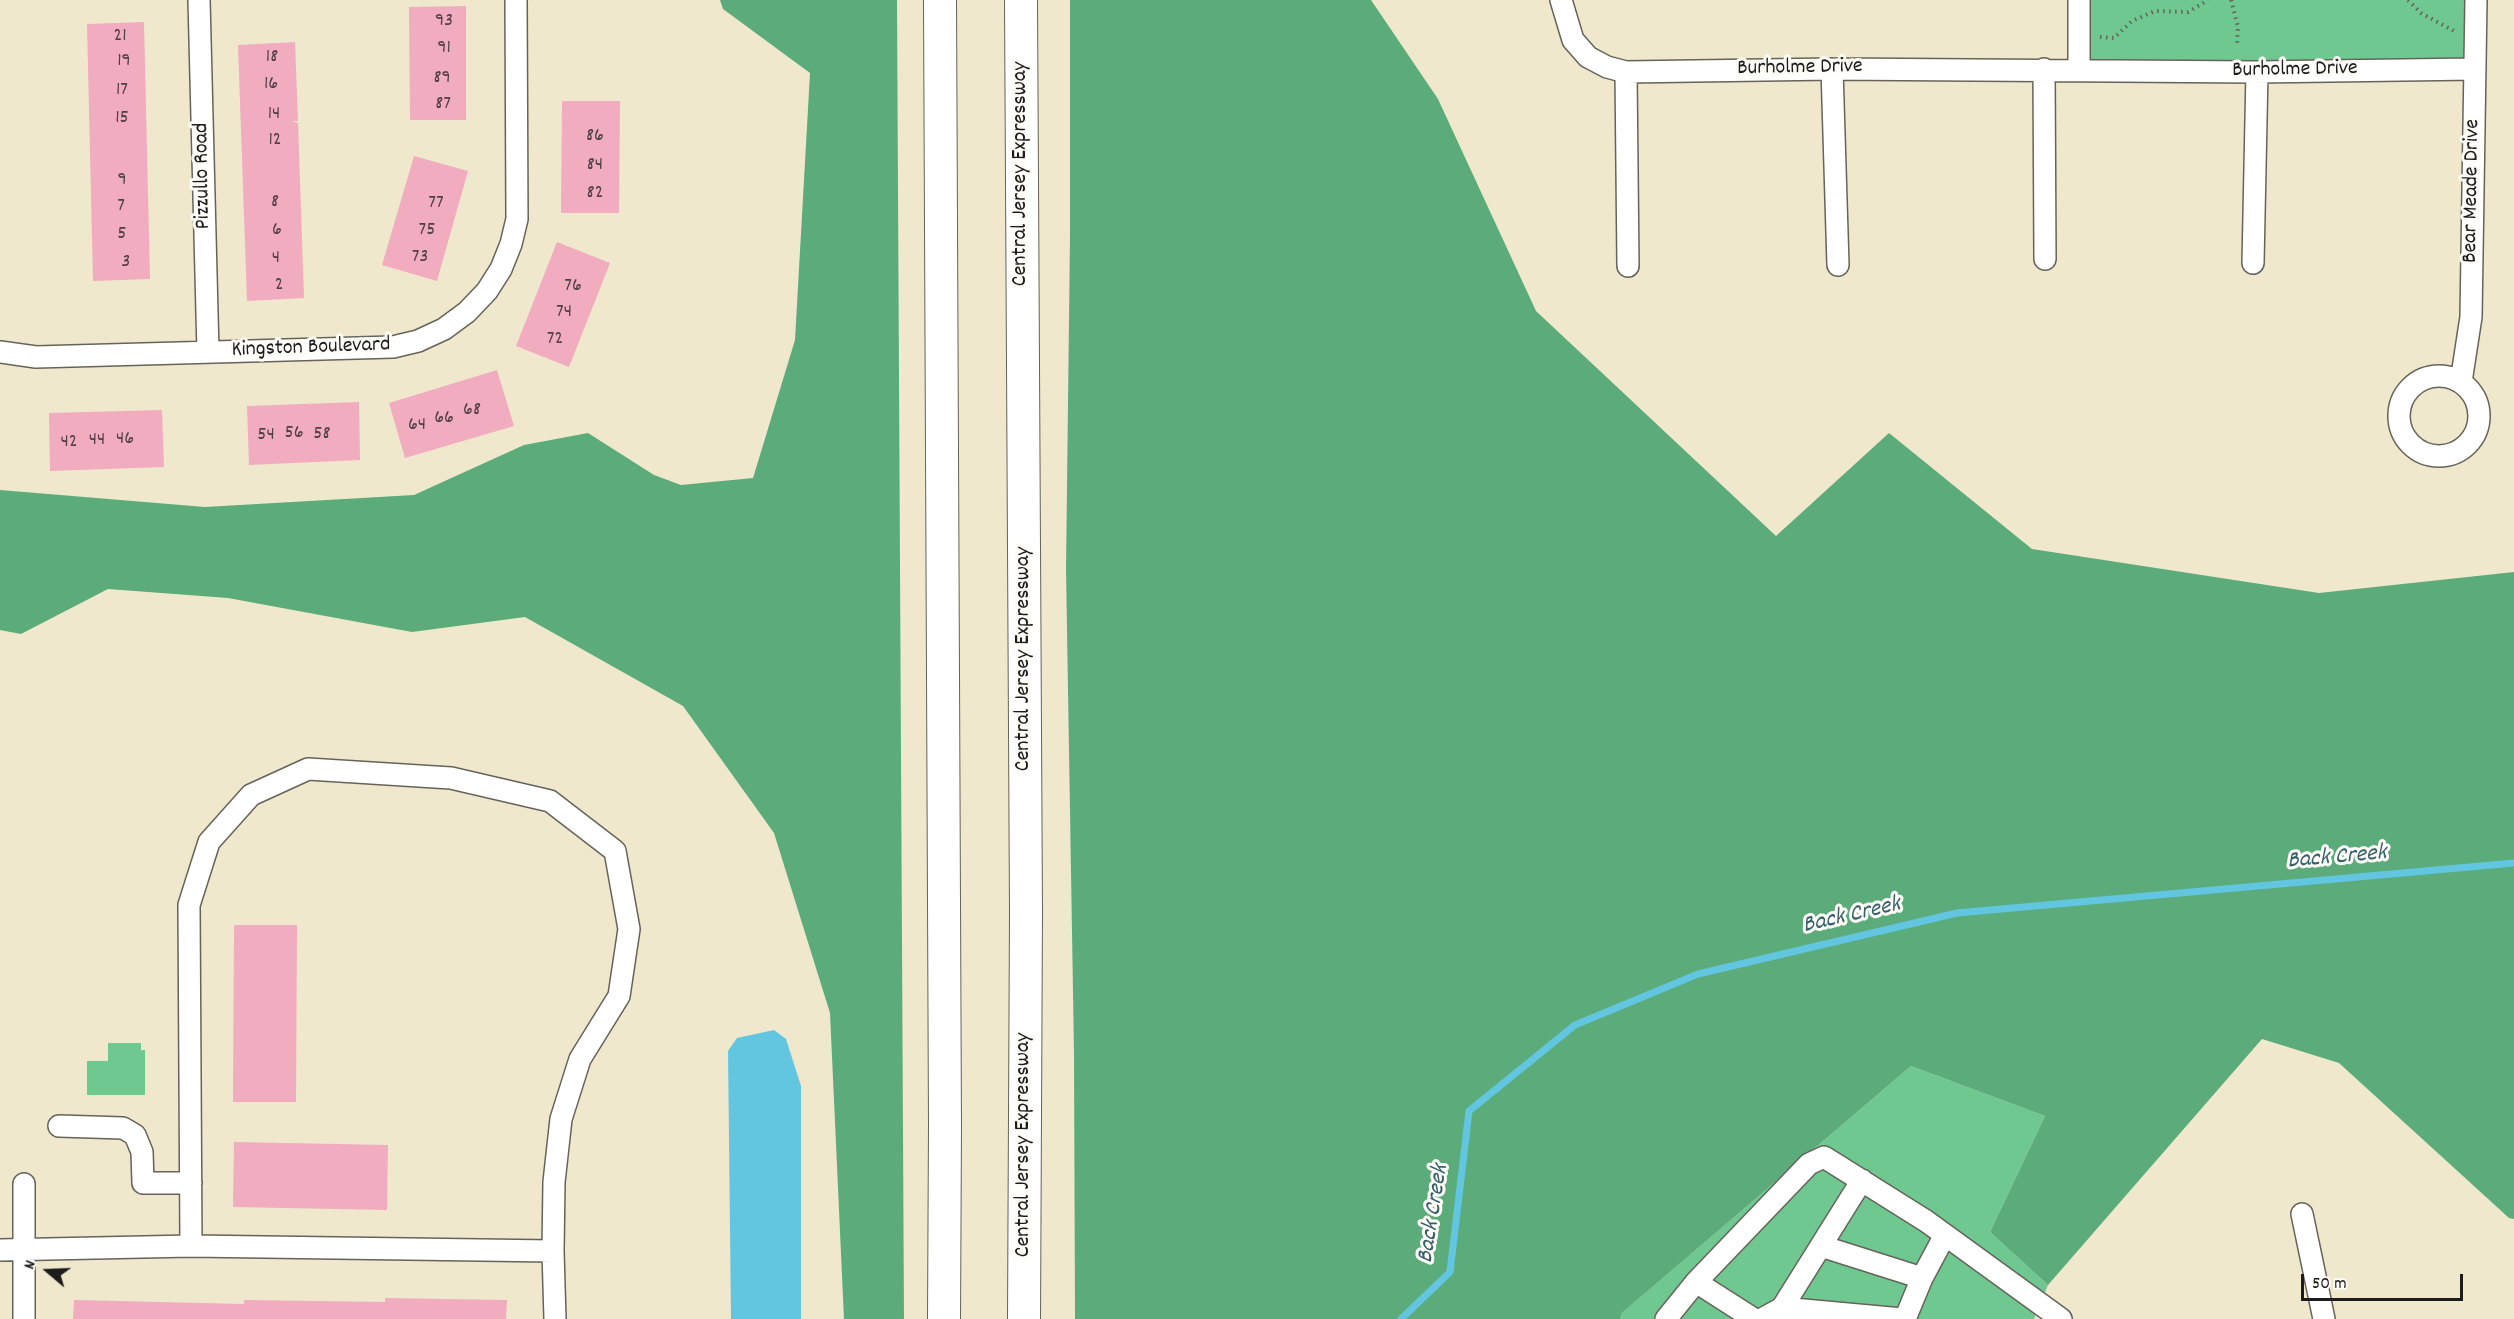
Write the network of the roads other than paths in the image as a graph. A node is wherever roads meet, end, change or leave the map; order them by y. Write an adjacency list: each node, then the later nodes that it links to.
1 (199, 0): 19 (street, Pizzullo Road)
2 (516, 0): 19 (street, Kingston Boulevard)
3 (940, 0): 37 (highway)
4 (1021, 0): 38 (highway, Central Jersey Expressway)
5 (1561, 0): 12 (street, Burholme Drive)
6 (2079, 0): 10 (street)
7 (2476, 0): 11 (street, Bear Meade Drive)
8 (1832, 69): 9 (street, Burholme Drive); 12 (street, Burholme Drive); 16 (street)
9 (2044, 69): 10 (street, Burholme Drive); 14 (street)
10 (2079, 69): 13 (street, Burholme Drive)
11 (2475, 69): 13 (street, Burholme Drive); 20 (street, Bear Meade Drive)
12 (1626, 72): 17 (street)
13 (2257, 72): 15 (street)
14 (2045, 260)
15 (2253, 264)
16 (1838, 265)
17 (1628, 266)
18 (0, 352): 19 (street, Kingston Boulevard)
19 (208, 352)
20 (2461, 382)
21 (59, 1126): 24 (street)
22 (1862, 1180): 26 (street); 28 (street); 33 (street)
23 (24, 1184): 29 (street)
24 (191, 1184): 27 (street); 31 (street)
25 (2302, 1214): 44 (street)
26 (1945, 1235): 32 (street); 43 (street)
27 (191, 1246): 29 (street); 31 (street)
28 (1821, 1246): 32 (street); 34 (street)
29 (24, 1249): 30 (street); 35 (street)
30 (0, 1250)
31 (554, 1251): 36 (street)
32 (1922, 1278): 42 (street)
33 (1696, 1282): 39 (street); 40 (street)
34 (1782, 1308): 41 (street); 42 (street)
35 (24, 1319)
36 (555, 1319)
37 (944, 1319)
38 (1024, 1319)
39 (1666, 1319)
40 (1754, 1319)
41 (1762, 1319)
42 (1904, 1319)
43 (2061, 1319)
44 (2324, 1319)

